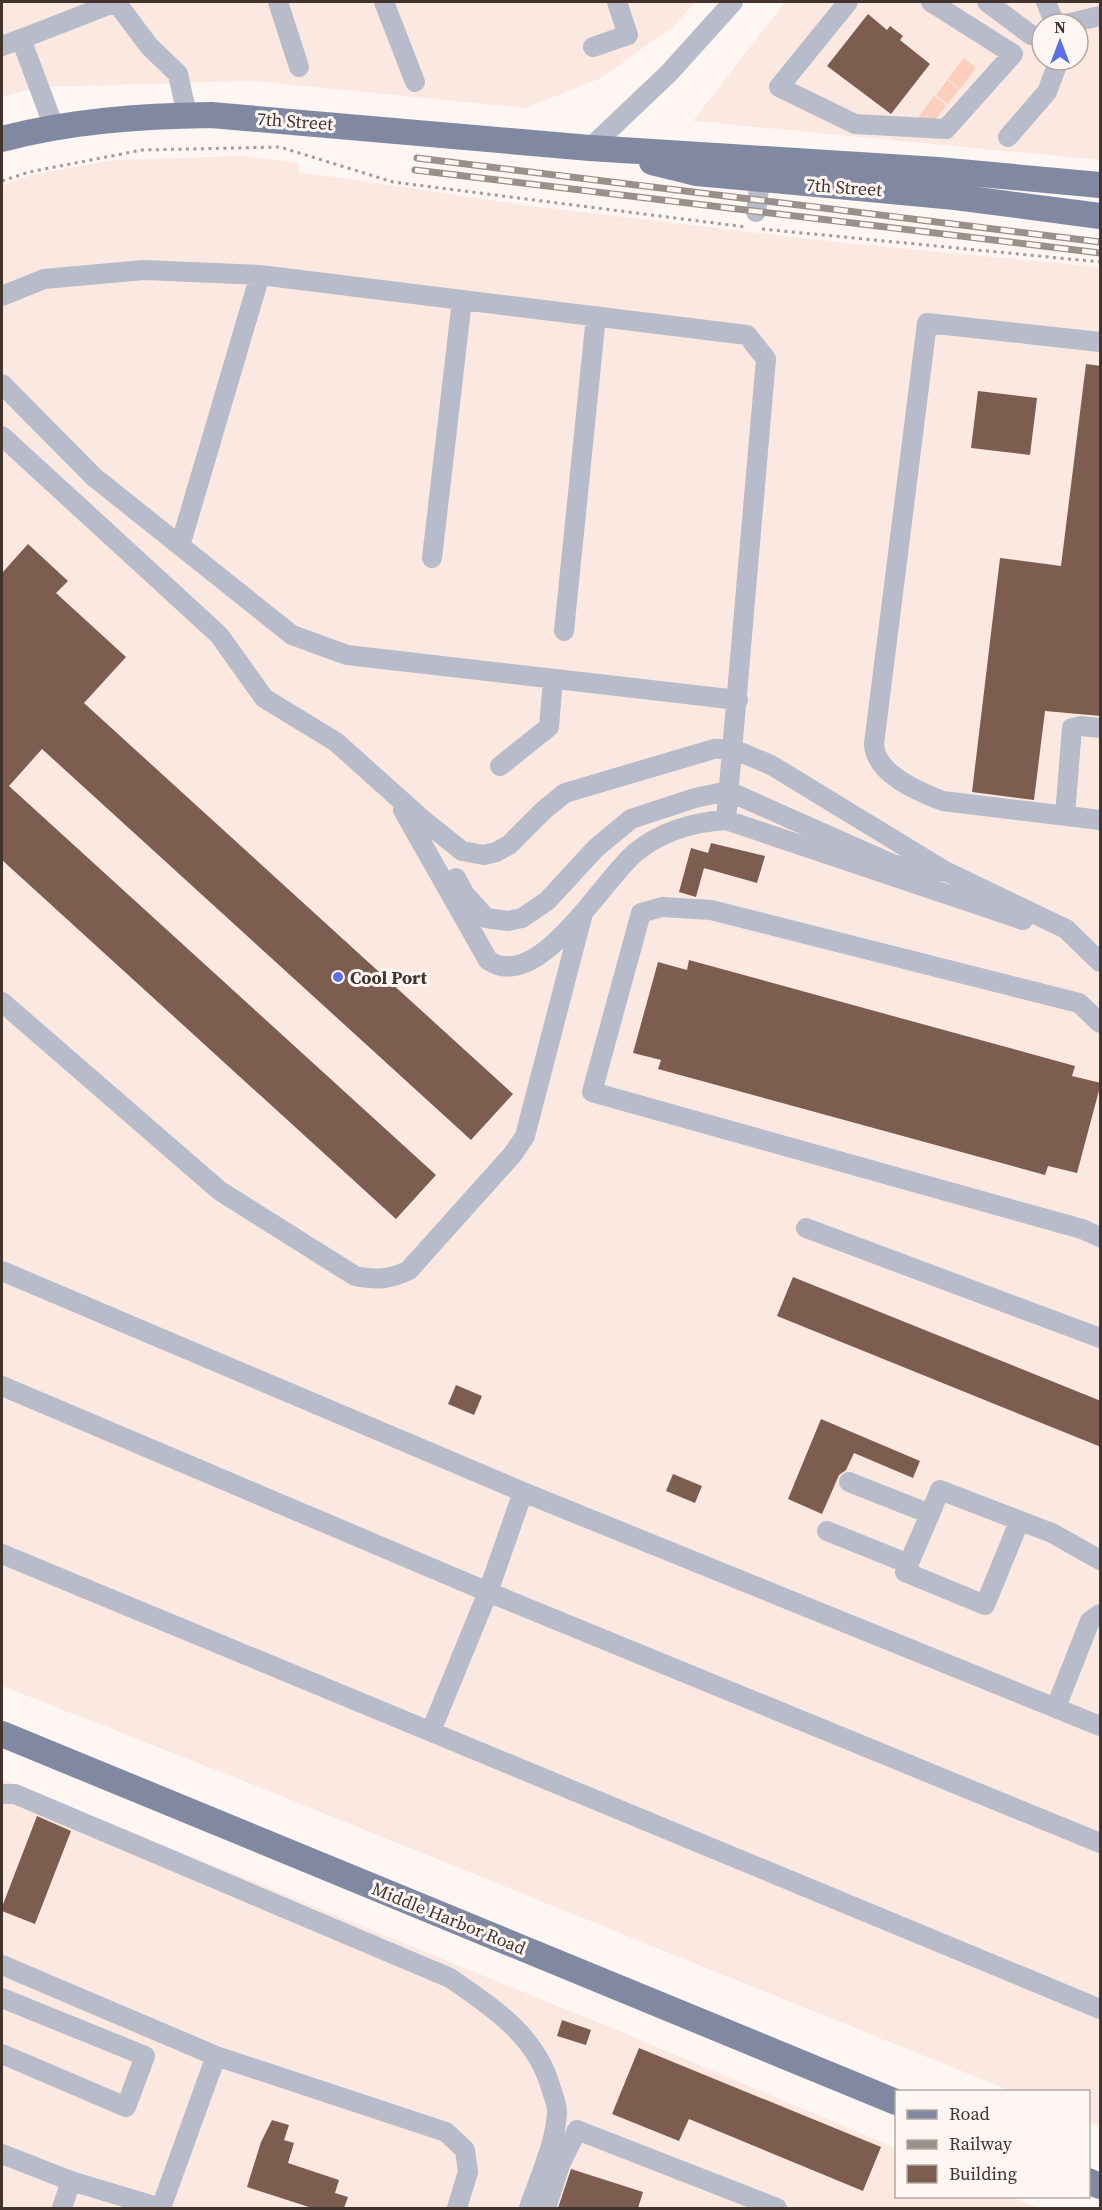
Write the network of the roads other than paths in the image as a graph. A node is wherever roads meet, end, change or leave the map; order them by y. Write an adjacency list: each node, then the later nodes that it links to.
1 (116, 2): 12 (lane); 20 (lane)
2 (278, 2): 17 (lane)
3 (384, 2): 19 (lane)
4 (616, 2): 15 (lane)
5 (733, 2): 24 (lane)
6 (848, 2): 16 (lane)
7 (931, 2): 16 (lane)
8 (987, 2): 11 (lane)
9 (1095, 2): 10 (lane)
10 (1101, 15)
11 (1030, 29)
12 (21, 39): 14 (lane); 21 (lane)
13 (1030, 39): 16 (lane)
14 (2, 46)
15 (593, 47)
16 (1013, 54)
17 (299, 67)
18 (1054, 72): 22 (lane)
19 (415, 82)
20 (187, 115): 21 (main road, 7th Street); 24 (main road, 7th Street)
21 (54, 127): 23 (main road, 7th Street)
22 (1008, 137)
23 (2, 139)
24 (590, 148): 25 (main road, 7th Street); 26 (main road, 7th Street)
25 (760, 180): 27 (lane); 28 (main road, 7th Street)
26 (1101, 185)
27 (756, 212)
28 (1101, 216)
29 (260, 275): 30 (lane); 31 (lane); 36 (lane)
30 (2, 296)
31 (462, 300): 32 (lane); 37 (lane)
32 (596, 316): 38 (lane); 40 (lane)
33 (1101, 342): 46 (lane)
34 (2, 384): 36 (lane)
35 (2, 436): 44 (lane)
36 (180, 546): 39 (lane)
37 (432, 558)
38 (564, 631)
39 (553, 679): 40 (lane); 43 (lane)
40 (738, 700): 42 (lane)
41 (1101, 728): 46 (lane)
42 (733, 749): 45 (lane); 47 (lane); 50 (lane)
43 (500, 766)
44 (375, 776): 47 (lane); 51 (lane)
45 (729, 791): 47 (lane); 48 (lane); 50 (lane)
46 (1065, 815): 49 (lane)
47 (422, 819)
48 (726, 820): 51 (lane); 52 (lane)
49 (1101, 820)
50 (945, 871): 52 (lane)
51 (583, 913): 54 (lane)
52 (1086, 946): 53 (lane)
53 (1101, 962)
54 (2, 1002)
55 (1101, 1023): 57 (lane)
56 (806, 1228): 59 (lane)
57 (1101, 1237)
58 (2, 1270): 62 (lane)
59 (1101, 1338)
60 (2, 1386): 69 (lane)
61 (849, 1482): 63 (lane)
62 (523, 1492): 69 (lane); 71 (lane)
63 (930, 1514): 64 (lane); 68 (lane)
64 (1019, 1522): 67 (lane); 68 (lane)
65 (827, 1531): 68 (lane)
66 (2, 1554): 73 (lane)
67 (1101, 1560)
68 (909, 1564)
69 (488, 1592): 73 (lane); 76 (lane)
70 (1101, 1614): 71 (lane)
71 (1056, 1707): 72 (lane)
72 (1101, 1726)
73 (431, 1731): 79 (lane)
74 (2, 1734): 82 (main road, Middle Harbor Road)
75 (2, 1794): 83 (lane)
76 (1101, 1843)
77 (2, 1965): 81 (lane)
78 (2, 1998): 80 (lane)
79 (1101, 2009)
80 (2, 2054)
81 (216, 2056): 88 (lane); 89 (lane)
82 (895, 2101)
83 (555, 2121): 84 (lane); 90 (lane)
84 (577, 2130): 91 (lane); 92 (lane)
85 (2, 2154): 86 (lane)
86 (71, 2181): 87 (lane); 88 (lane)
87 (62, 2208)
88 (161, 2208)
89 (457, 2208)
90 (529, 2208)
91 (546, 2208)
92 (777, 2208)

